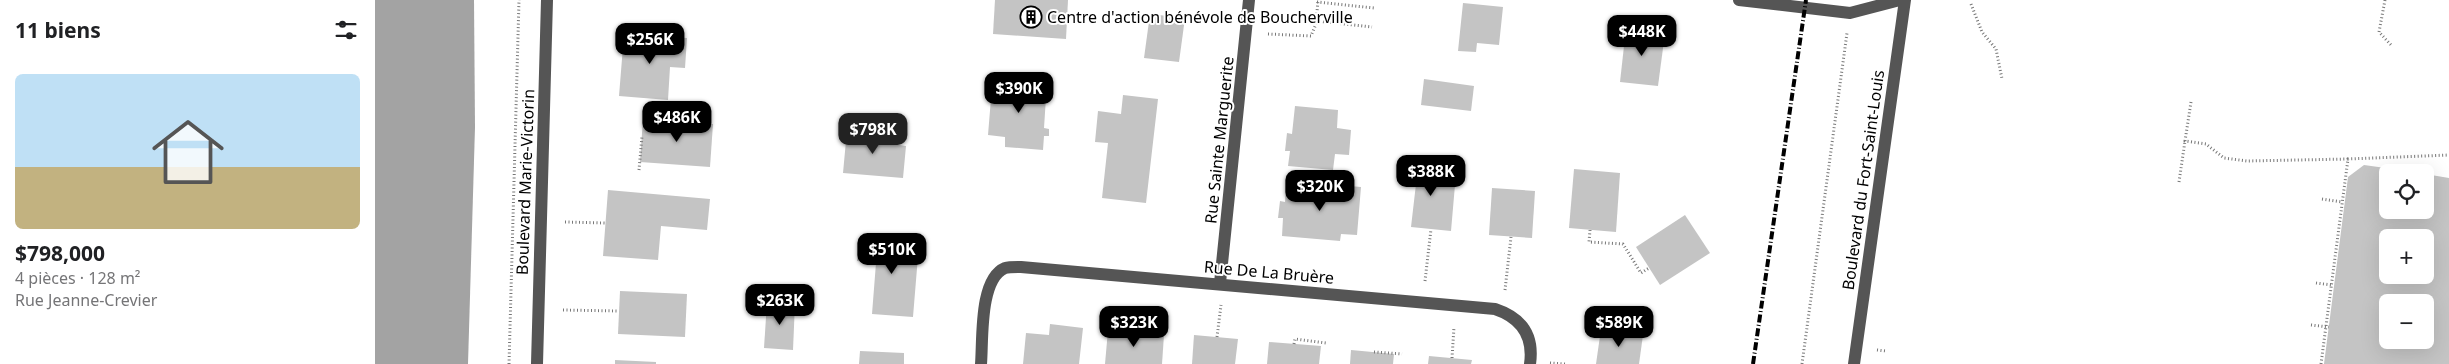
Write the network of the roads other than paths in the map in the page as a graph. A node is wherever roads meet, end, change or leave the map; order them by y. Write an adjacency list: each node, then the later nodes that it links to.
1 (547, 0): 7 (street, Boulevard Marie-Victorin)
2 (1249, 0): 6 (street, Rue Sainte Marguerite)
3 (1739, 0): 4 (street)
4 (1900, 0)
5 (1905, 0): 10 (street, Boulevard du Fort-Saint-Louis)
6 (1220, 283): 8 (street, Rue De La Bruère); 9 (street, Rue De La Bruère)
7 (537, 364)
8 (981, 364)
9 (1530, 364)
10 (1854, 364)

